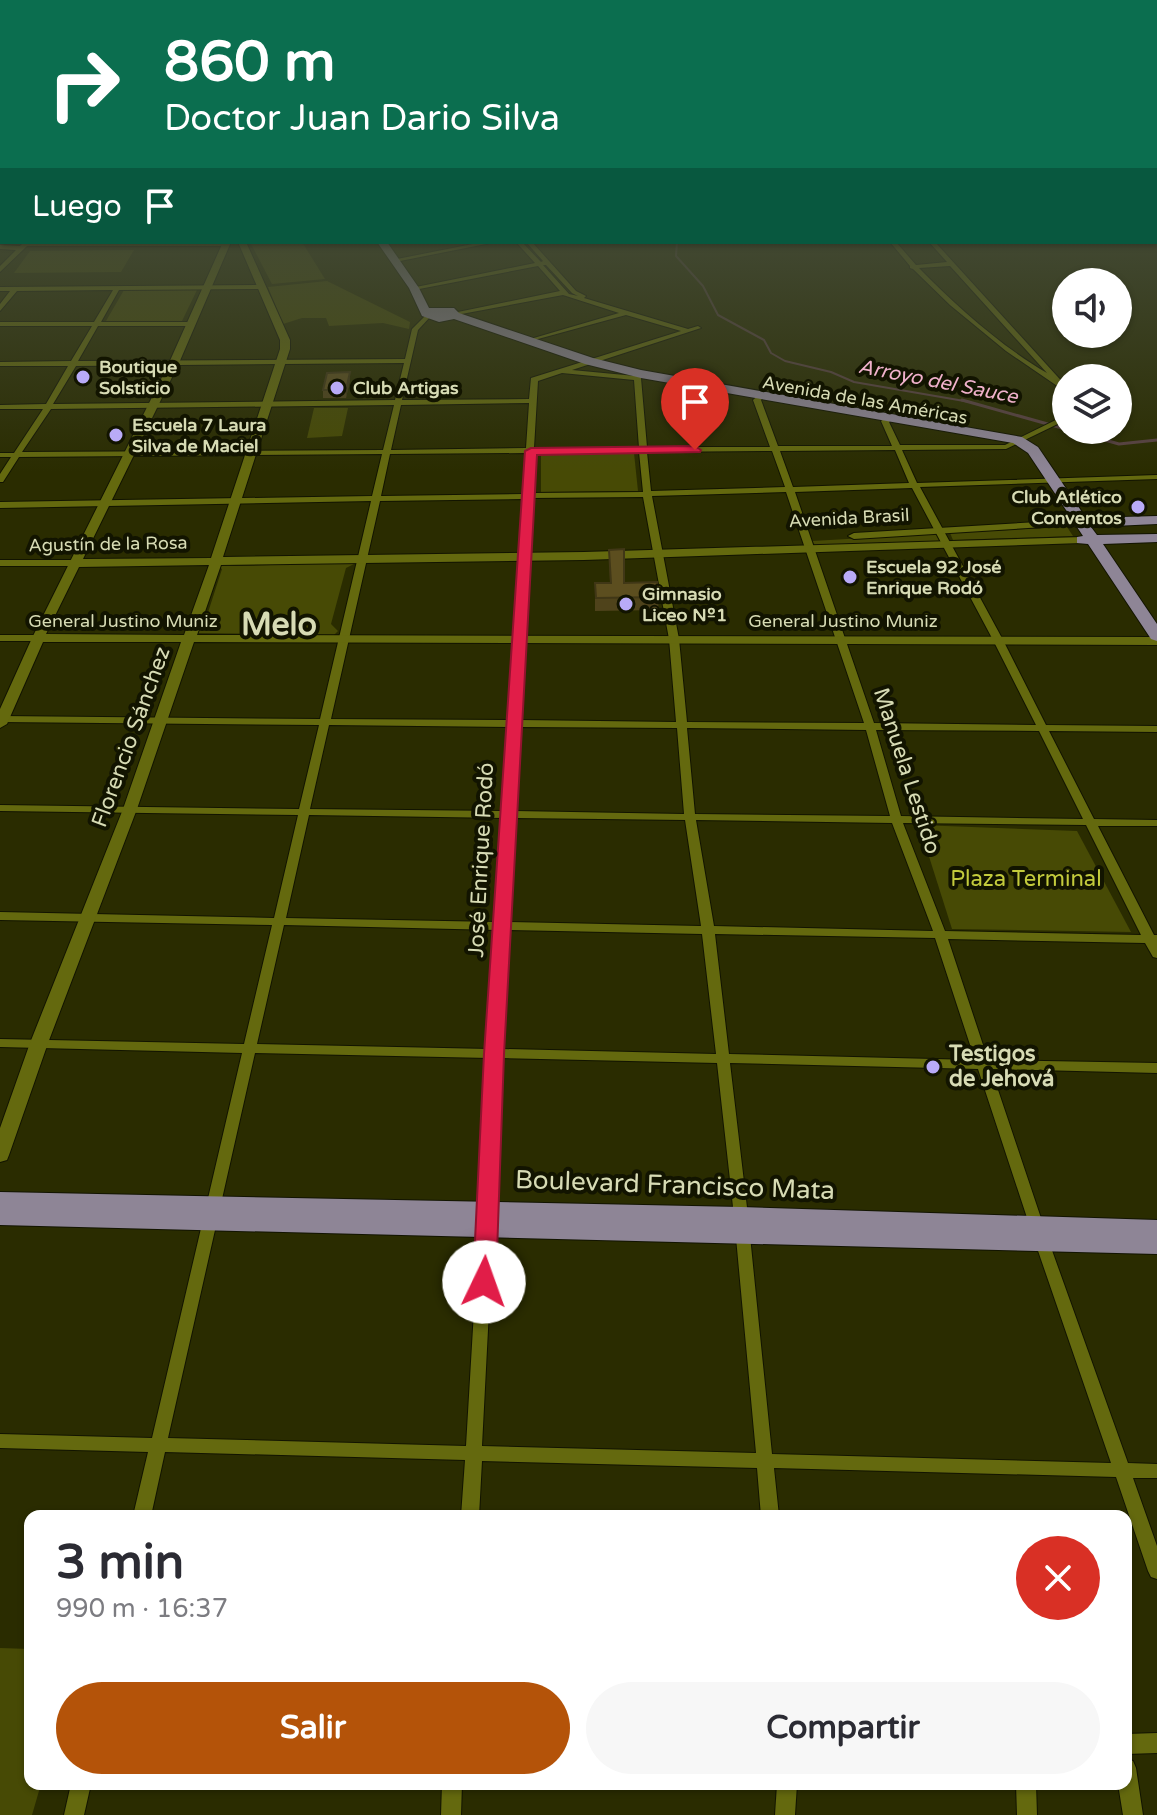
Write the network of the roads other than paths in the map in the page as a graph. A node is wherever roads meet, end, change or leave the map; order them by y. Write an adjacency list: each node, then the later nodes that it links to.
1 (109, 303): 16 (street)
2 (200, 303): 17 (street)
3 (267, 303): 22 (street, Florencio Sánchez)
4 (422, 303): 14 (main road, Avenida de las Américas)
5 (438, 303): 13 (main road, Avenida de las Américas)
6 (507, 303): 13 (street)
7 (597, 303): 12 (street)
8 (612, 303): 11 (street)
9 (949, 303): 30 (street)
10 (986, 303): 28 (street)
11 (636, 310): 12 (street); 19 (street)
12 (626, 312): 19 (street); 20 (street)
13 (454, 313): 14 (main road); 20 (main road, Avenida de las Américas)
14 (430, 316): 21 (street); 23 (main road, Avenida de las Américas)
15 (0, 324): 16 (street)
16 (97, 324): 17 (street); 24 (street)
17 (191, 324): 25 (street)
18 (698, 328): 19 (street)
19 (686, 331): 23 (street)
20 (529, 341): 23 (main road, Avenida de las Américas)
21 (408, 361): 22 (street); 33 (street)
22 (281, 362): 25 (street); 35 (street, Florencio Sánchez)
23 (585, 362): 27 (street); 29 (main road, Avenida de las Américas)
24 (74, 363): 25 (street); 26 (street); 37 (street)
25 (174, 363): 34 (street)
26 (0, 364)
27 (550, 373): 29 (street); 32 (street, José Enrique Rodó)
28 (1052, 375)
29 (639, 376): 31 (main road, Avenida de las Américas); 44 (street)
30 (1052, 379)
31 (759, 397): 38 (main road, Avenida de las Américas); 42 (street, Manuela Lestido)
32 (534, 401): 33 (street); 43 (street, José Enrique Rodó)
33 (399, 404): 35 (street); 45 (street)
34 (153, 406): 35 (street); 37 (street); 49 (street)
35 (267, 406): 46 (street, Florencio Sánchez)
36 (0, 407): 37 (street)
37 (48, 407): 48 (street)
38 (887, 419): 40 (main road, Avenida de las Américas); 41 (street)
39 (1052, 424): 40 (street)
40 (1013, 442): 41 (street); 52 (main road)
41 (896, 447): 42 (street); 53 (street)
42 (773, 448): 44 (street); 54 (street, Manuela Lestido)
43 (531, 451): 44 (street); 45 (street); 56 (street, José Enrique Rodó)
44 (644, 451): 55 (street)
45 (387, 452): 46 (street); 57 (street)
46 (251, 454): 49 (street); 58 (street, Florencio Sánchez)
47 (0, 455): 48 (street)
48 (16, 455): 49 (street); 51 (street)
49 (130, 455): 59 (street)
50 (1157, 477): 52 (street)
51 (0, 480)
52 (1049, 481): 53 (street); 62 (main road)
53 (915, 486): 54 (street); 63 (street)
54 (787, 490): 55 (street); 66 (street, Manuela Lestido)
55 (647, 494): 56 (street); 68 (street)
56 (528, 496): 57 (street); 69 (street, José Enrique Rodó)
57 (375, 499): 58 (street); 70 (street)
58 (234, 501): 59 (street); 71 (street, Florencio Sánchez)
59 (106, 504): 60 (street); 73 (street)
60 (0, 505)
61 (1157, 520): 62 (main road, Avenida Brasil)
62 (1077, 523): 63 (street, Avenida Brasil); 65 (main road)
63 (939, 531): 66 (street, Avenida Brasil); 67 (street)
64 (1157, 538): 65 (main road, Avenida Brasil)
65 (1088, 540): 67 (street, Avenida Brasil); 82 (main road)
66 (808, 544): 67 (street, Avenida Brasil); 68 (street, Avenida Brasil); 80 (street, Manuela Lestido)
67 (946, 544): 81 (street)
68 (659, 550): 69 (street, Avenida Brasil); 79 (street)
69 (525, 556): 70 (street, Avenida Brasil); 76 (street, José Enrique Rodó)
70 (361, 559): 71 (street, Avenida Brasil); 78 (street)
71 (216, 561): 73 (street, Agustín de la Rosa); 77 (street, Florencio Sánchez)
72 (0, 563): 73 (street, Agustín de la Rosa)
73 (75, 563): 75 (street)
74 (0, 638): 75 (street, General Justino Muniz)
75 (38, 638): 77 (street, General Justino Muniz); 83 (street)
76 (521, 638): 78 (street, General Justino Muniz); 79 (street, General Justino Muniz); 86 (street, José Enrique Rodó)
77 (189, 639): 78 (street, General Justino Muniz); 84 (street, Florencio Sánchez)
78 (343, 639): 85 (street)
79 (674, 639): 80 (street, General Justino Muniz); 87 (street)
80 (841, 639): 81 (street, General Justino Muniz); 88 (street, Manuela Lestido)
81 (998, 640): 82 (street, General Justino Muniz); 89 (street)
82 (1155, 643)
83 (1, 720): 84 (street)
84 (160, 720): 85 (street); 92 (street, Florencio Sánchez)
85 (323, 721): 86 (street); 93 (street)
86 (513, 723): 87 (street); 94 (street, José Enrique Rodó)
87 (680, 724): 88 (street); 95 (street)
88 (870, 726): 89 (street); 96 (street, Manuela Lestido)
89 (1043, 729): 90 (street); 97 (street)
90 (1157, 729)
91 (0, 808): 92 (street)
92 (130, 809): 93 (street); 100 (street, Florencio Sánchez)
93 (303, 812): 94 (street); 101 (street)
94 (508, 815): 95 (street); 102 (street, José Enrique Rodó)
95 (690, 817): 96 (street); 103 (street)
96 (896, 819): 97 (street); 104 (street, Manuela Lestido)
97 (1091, 823): 98 (street); 105 (street)
98 (1157, 823)
99 (0, 916): 100 (street)
100 (89, 917): 101 (street); 108 (street, Florencio Sánchez)
101 (279, 921): 102 (street); 109 (street)
102 (503, 925): 103 (street); 110 (street, José Enrique Rodó)
103 (708, 930): 104 (street); 111 (street)
104 (940, 934): 105 (street); 112 (street, Manuela Lestido)
105 (1153, 939): 106 (street)
106 (1157, 954)
107 (0, 1043): 108 (street)
108 (39, 1043): 109 (street); 114 (street, Florencio Sánchez)
109 (248, 1049): 110 (street); 116 (street)
110 (494, 1054): 111 (street); 118 (street, José Enrique Rodó)
111 (722, 1059): 112 (street); 119 (street)
112 (982, 1063): 113 (street); 121 (street, Manuela Lestido)
113 (1157, 1068)
114 (0, 1155)
115 (0, 1201): 116 (main road, Boulevard Francisco Mata)
116 (210, 1215): 117 (main road, Boulevard Francisco Mata); 118 (main road, Boulevard Francisco Mata); 124 (street)
117 (0, 1216)
118 (488, 1218): 119 (main road, Boulevard Francisco Mata); 125 (street, José Enrique Rodó)
119 (742, 1226): 121 (main road, Boulevard Francisco Mata); 126 (street)
120 (1157, 1229): 121 (main road, Boulevard Francisco Mata)
121 (1040, 1235): 122 (main road, Boulevard Francisco Mata); 127 (street, Manuela Lestido)
122 (1157, 1245)
123 (0, 1441): 124 (street)
124 (157, 1448): 125 (street); 129 (street)
125 (475, 1451): 126 (street); 130 (street, José Enrique Rodó)
126 (765, 1460): 127 (street); 131 (street)
127 (1123, 1470): 128 (street); 132 (street, Manuela Lestido)
128 (1157, 1471)
129 (143, 1510)
130 (470, 1510)
131 (769, 1510)
132 (1157, 1571)
133 (1157, 1743): 134 (street)
134 (1132, 1744)
135 (80, 1790): 140 (street)
136 (452, 1790): 141 (street)
137 (787, 1790): 142 (street)
138 (1026, 1790): 143 (street)
139 (1129, 1790): 144 (street)
140 (74, 1815)
141 (451, 1815)
142 (785, 1815)
143 (1027, 1815)
144 (1133, 1815)

